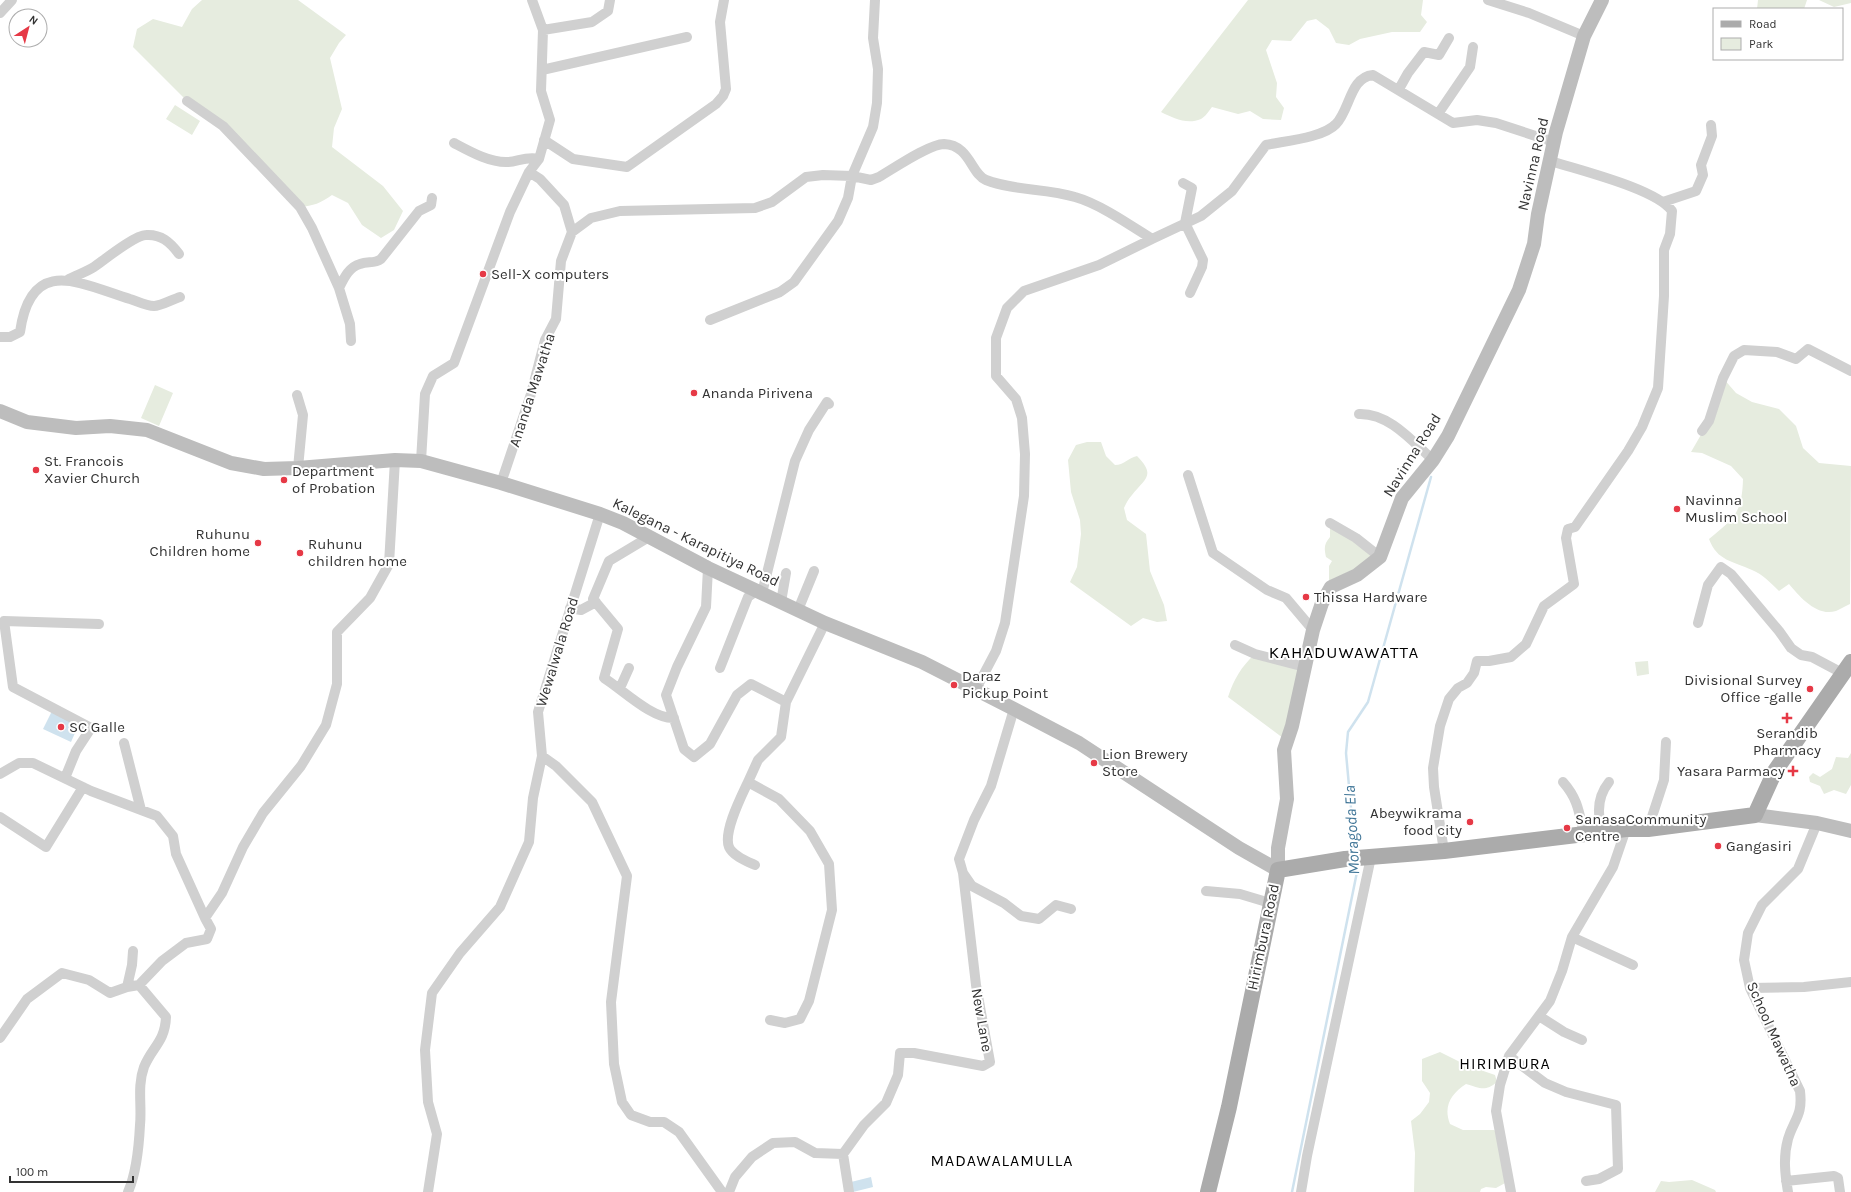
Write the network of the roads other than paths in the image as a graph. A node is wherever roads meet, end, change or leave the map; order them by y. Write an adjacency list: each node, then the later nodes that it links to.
1 (12, 0): 8 (street)
2 (532, 0): 9 (street)
3 (610, 0): 9 (street)
4 (724, 0): 19 (street)
5 (875, 0): 25 (street)
6 (1488, 0): 10 (street)
7 (1602, 0): 10 (main road, Navinna Road)
8 (0, 13)
9 (542, 30): 14 (street)
10 (1584, 36): 20 (main road, Navinna Road)
11 (687, 37): 14 (street)
12 (1449, 38): 15 (street)
13 (1473, 46): 17 (street)
14 (542, 70): 19 (street)
15 (1399, 90): 17 (street); 29 (street)
16 (187, 101): 34 (street)
17 (1440, 115): 20 (street)
18 (1711, 125): 28 (street)
19 (544, 140): 22 (street)
20 (1554, 142): 23 (main road, Navinna Road)
21 (454, 143): 22 (street)
22 (539, 159): 24 (street)
23 (1550, 162): 28 (street); 47 (main road, Navinna Road)
24 (529, 172): 30 (street); 48 (street)
25 (852, 176): 30 (street); 31 (street); 37 (street)
26 (1183, 183): 29 (street)
27 (432, 198): 34 (street)
28 (1663, 202): 96 (street)
29 (1185, 223): 31 (street); 35 (street)
30 (572, 232): 51 (street, Ananda Mawatha)
31 (1152, 239): 74 (street)
32 (179, 254): 33 (street)
33 (69, 280): 36 (street); 38 (street)
34 (339, 288): 39 (street)
35 (1190, 293)
36 (180, 297)
37 (710, 320)
38 (0, 337)
39 (351, 341)
40 (1851, 371): 45 (street)
41 (297, 395): 49 (street)
42 (829, 404): 59 (street)
43 (0, 411): 49 (main road, Kalegana - Karapitiya Road)
44 (1359, 414): 47 (street)
45 (1702, 431)
46 (395, 460): 48 (main road, Kalegana - Karapitiya Road); 49 (main road, Kalegana - Karapitiya Road); 104 (street)
47 (1433, 460): 55 (main road, Navinna Road)
48 (421, 461): 51 (main road, Kalegana - Karapitiya Road)
49 (298, 468)
50 (1188, 475): 67 (street)
51 (502, 482): 52 (main road, Kalegana - Karapitiya Road)
52 (600, 514): 54 (main road, Kalegana - Karapitiya Road); 62 (street, Wewalwala Road)
53 (1330, 523): 55 (street)
54 (650, 537): 56 (main road, Kalegana - Karapitiya Road); 60 (street)
55 (1380, 557): 67 (main road)
56 (708, 568): 59 (main road, Kalegana - Karapitiya Road); 77 (street)
57 (814, 571): 63 (street)
58 (786, 573): 61 (street)
59 (759, 592): 61 (main road, Kalegana - Karapitiya Road); 71 (street)
60 (596, 602): 62 (street); 73 (street)
61 (781, 602): 63 (main road, Kalegana - Karapitiya Road)
62 (570, 608): 80 (street, Wewalwala Road)
63 (798, 610): 64 (main road, Kalegana - Karapitiya Road)
64 (825, 623): 74 (main road, Kalegana - Karapitiya Road); 75 (street)
65 (1698, 623): 72 (street)
66 (99, 624): 82 (street)
67 (1313, 630): 69 (main road)
68 (1235, 645): 69 (street)
69 (1305, 667): 99 (main road)
70 (629, 668): 73 (street)
71 (720, 668)
72 (1847, 668): 88 (main road)
73 (620, 688): 77 (street)
74 (976, 689): 76 (main road, Kalegana - Karapitiya Road)
75 (786, 702): 77 (street); 83 (street)
76 (1014, 709): 99 (main road, Kalegana - Karapitiya Road); 100 (street, New Lane)
77 (674, 718)
78 (1666, 742): 92 (street)
79 (124, 743): 87 (street)
80 (542, 756): 121 (street, Wewalwala Road); 122 (street)
81 (0, 774): 82 (street)
82 (65, 778): 86 (street)
83 (748, 782): 98 (street); 113 (street)
84 (1563, 782): 95 (street)
85 (1609, 782): 94 (street)
86 (83, 787): 87 (street); 89 (street)
87 (141, 810): 104 (street)
88 (1755, 815): 90 (main road); 92 (main road, Hirimbura Road)
89 (0, 817)
90 (1817, 823): 93 (main road); 111 (street, School Mawatha)
91 (1626, 829): 92 (main road, Hirimbura Road); 94 (main road, Hirimbura Road); 105 (street)
92 (1648, 829)
93 (1851, 831)
94 (1603, 832): 95 (main road, Hirimbura Road)
95 (1584, 834): 96 (main road, Hirimbura Road)
96 (1444, 851): 97 (main road, Hirimbura Road)
97 (1368, 857): 99 (main road, Hirimbura Road); 126 (street)
98 (755, 865)
99 (1278, 870): 102 (main road, Hirimbura Road)
100 (963, 873): 103 (street); 117 (street, New Lane)
101 (1206, 891): 102 (street)
102 (1270, 903): 125 (main road, Hirimbura Road)
103 (1071, 909)
104 (205, 918): 109 (street)
105 (1572, 937): 107 (street); 112 (street)
106 (133, 951): 110 (street)
107 (1633, 965)
108 (1851, 982): 111 (street)
109 (139, 985): 110 (street); 120 (street)
110 (127, 987): 114 (street)
111 (1750, 988): 119 (street, School Mawatha)
112 (1539, 1016): 115 (street); 116 (street)
113 (770, 1020)
114 (0, 1038)
115 (1582, 1040)
116 (1509, 1056): 118 (street); 127 (street)
117 (843, 1154): 123 (street); 124 (street)
118 (1586, 1181)
119 (1786, 1181): 128 (street, School Mawatha); 129 (street)
120 (128, 1192)
121 (428, 1192)
122 (722, 1192)
123 (728, 1192)
124 (849, 1192)
125 (1208, 1192)
126 (1300, 1192)
127 (1511, 1192)
128 (1788, 1192)
129 (1840, 1192)

